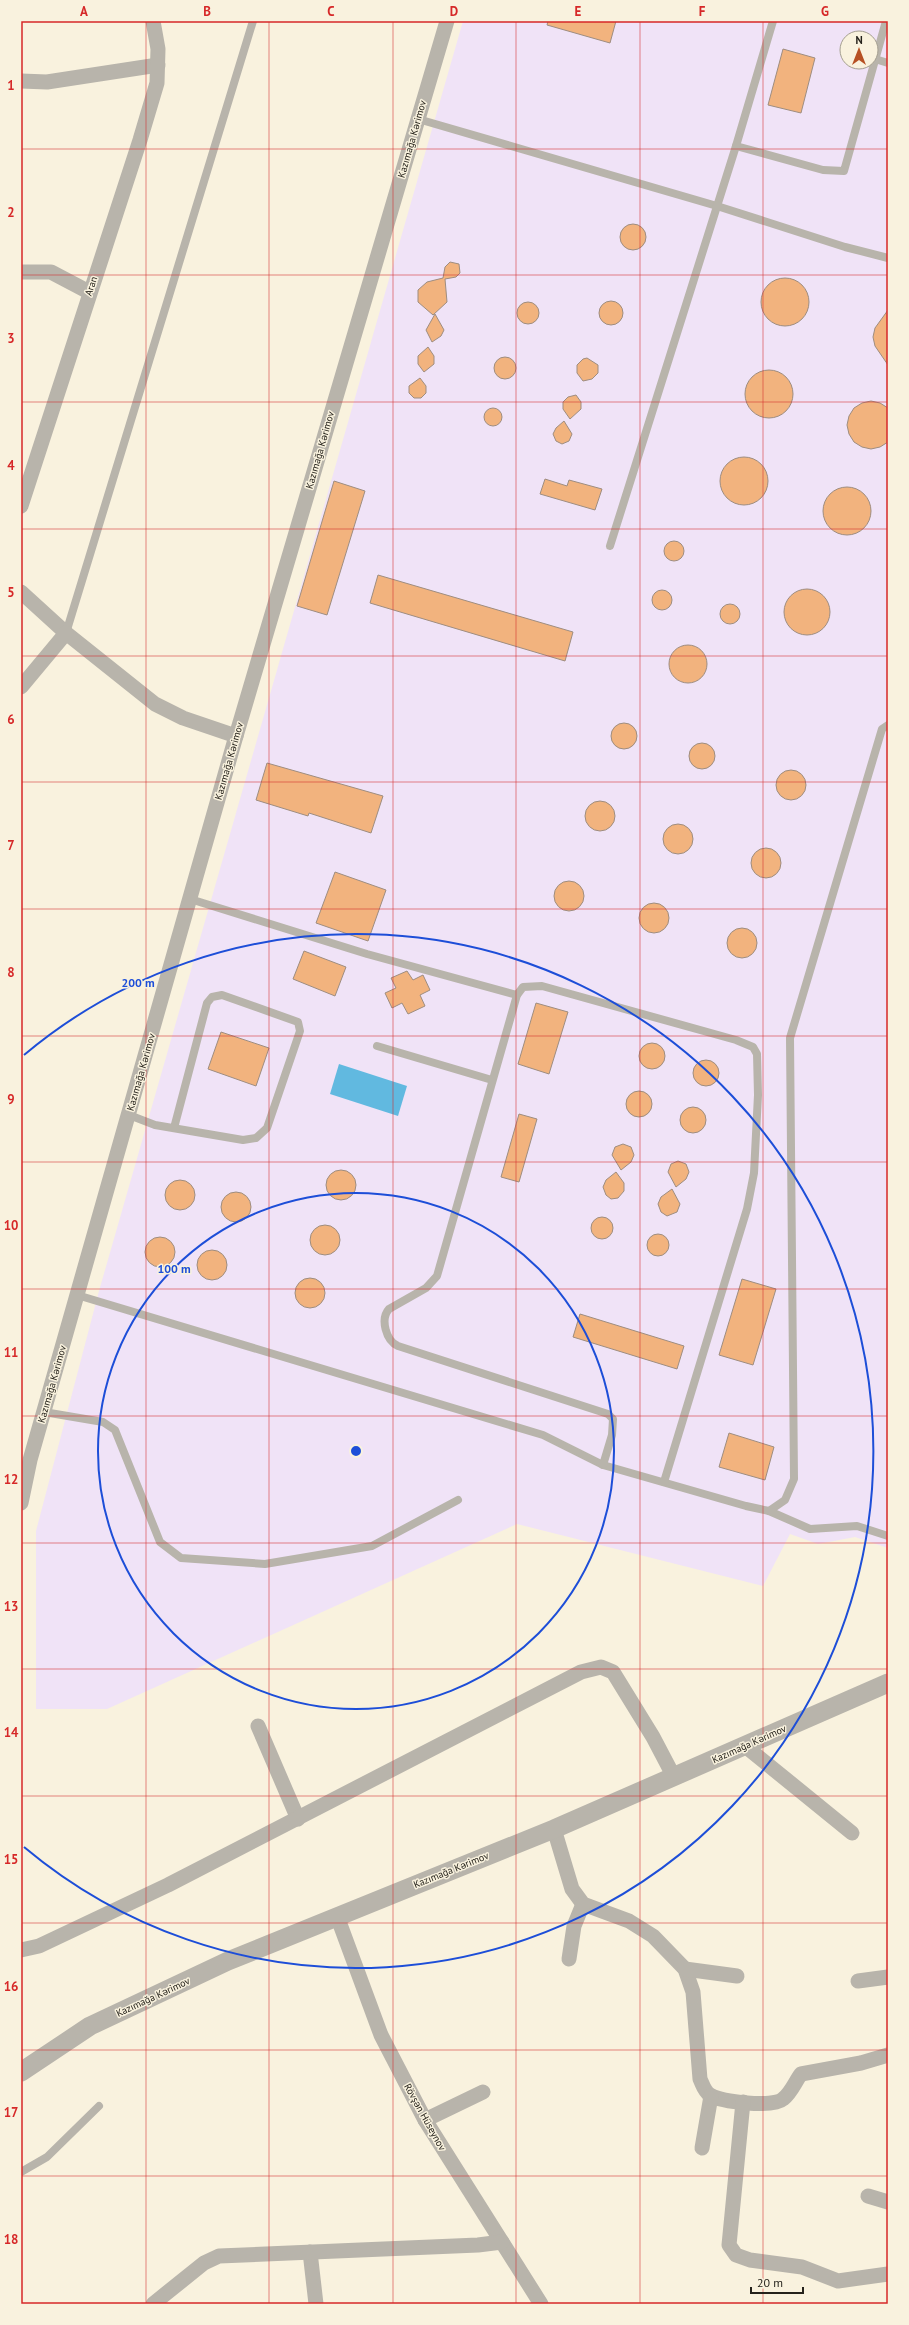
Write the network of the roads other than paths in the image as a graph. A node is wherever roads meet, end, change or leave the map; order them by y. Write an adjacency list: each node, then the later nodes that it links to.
1 (153, 21): 7 (street, Aran)
2 (253, 21): 19 (lane)
3 (447, 21): 10 (street, Kazımağa Kərimov)
4 (773, 21): 11 (lane)
5 (886, 21): 6 (lane)
6 (879, 45)
7 (158, 65): 9 (street); 15 (street, Aran)
8 (872, 70): 11 (lane)
9 (21, 81)
10 (418, 119): 12 (lane); 22 (street, Kazımağa Kərimov)
11 (736, 146): 12 (lane)
12 (717, 206): 13 (lane); 17 (lane)
13 (888, 258)
14 (21, 272): 15 (street)
15 (89, 292): 16 (street, Aran)
16 (21, 506)
17 (610, 546)
18 (21, 592): 19 (street)
19 (66, 633): 20 (street); 22 (street)
20 (21, 687)
21 (888, 725): 36 (lane)
22 (236, 736): 23 (street, Kazımağa Kərimov)
23 (190, 899): 24 (lane); 27 (street, Kazımağa Kərimov)
24 (517, 995): 26 (lane); 33 (lane)
25 (377, 1046): 26 (lane)
26 (492, 1080): 32 (lane)
27 (128, 1115): 28 (lane); 29 (street, Kazımağa Kərimov)
28 (174, 1128): 28 (lane)
29 (77, 1295): 30 (street, Kazımağa Kərimov); 32 (lane)
30 (44, 1412): 31 (street, Kazımağa Kərimov); 34 (lane)
31 (25, 1458): 35 (street, Kazımağa Kərimov)
32 (603, 1465): 33 (lane)
33 (664, 1482): 36 (lane)
34 (458, 1500)
35 (21, 1503)
36 (769, 1511): 37 (lane)
37 (888, 1536)
38 (888, 1683): 40 (street, Kazımağa Kərimov)
39 (258, 1726): 42 (street)
40 (745, 1746): 41 (street, Kazımağa Kərimov); 44 (street)
41 (674, 1777): 42 (street); 43 (street, Kazımağa Kərimov)
42 (298, 1819): 47 (street)
43 (554, 1829): 45 (street); 46 (street, Kazımağa Kərimov)
44 (852, 1834)
45 (583, 1904): 48 (street); 49 (street)
46 (337, 1916): 54 (street, Kazımağa Kərimov); 59 (street, Rövşən Hüseynov)
47 (21, 1950)
48 (569, 1959)
49 (685, 1969): 50 (street); 56 (street)
50 (737, 1976)
51 (888, 1977): 52 (street)
52 (858, 1981)
53 (888, 2055): 57 (street)
54 (21, 2072)
55 (483, 2092): 59 (street)
56 (711, 2096): 57 (street); 60 (street)
57 (743, 2102): 66 (street)
58 (99, 2106): 61 (lane)
59 (425, 2120): 64 (street, Rövşən Hüseynov)
60 (702, 2148)
61 (21, 2172)
62 (868, 2196): 63 (street)
63 (888, 2202)
64 (502, 2242): 65 (street); 69 (street, Rövşən Hüseynov)
65 (310, 2252): 67 (street); 68 (street)
66 (888, 2274)
67 (152, 2304)
68 (316, 2304)
69 (541, 2304)

